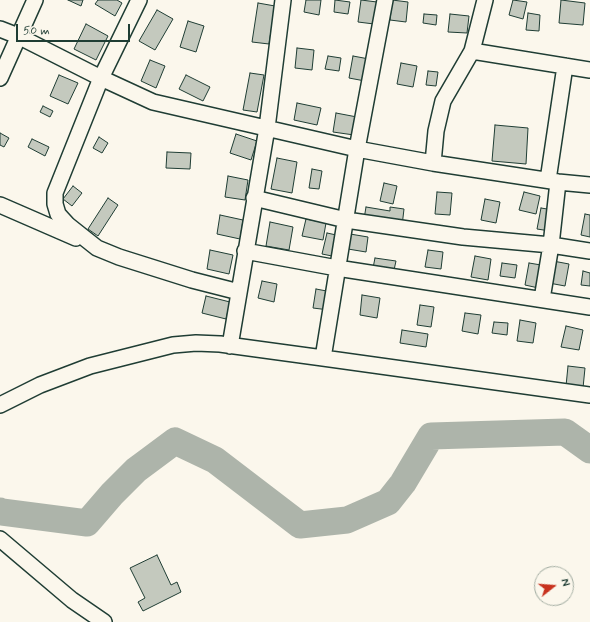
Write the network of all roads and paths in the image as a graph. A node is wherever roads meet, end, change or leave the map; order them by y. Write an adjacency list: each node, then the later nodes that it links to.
1 (35, 0): 7 (street)
2 (139, 0): 12 (street)
3 (283, 0): 13 (street)
4 (385, 0): 14 (street)
5 (485, 0): 8 (street)
6 (0, 30): 7 (street)
7 (18, 36): 11 (street); 12 (street)
8 (472, 51): 9 (street); 15 (street)
9 (564, 66): 10 (street); 16 (street)
10 (590, 70)
11 (0, 78)
12 (101, 78): 13 (street); 22 (street)
13 (267, 128): 14 (street); 18 (street)
14 (357, 149): 15 (street); 20 (street)
15 (433, 163): 16 (street)
16 (553, 181): 17 (street); 21 (street)
17 (590, 185)
18 (254, 198): 20 (street); 23 (street)
19 (0, 205): 22 (street)
20 (346, 220): 21 (street); 25 (street)
21 (551, 246): 24 (street); 27 (street)
22 (97, 248): 26 (street)
23 (245, 251): 25 (street); 26 (street)
24 (590, 251)
25 (337, 268): 27 (street); 30 (street)
26 (240, 292): 29 (street)
27 (542, 299): 28 (street)
28 (590, 307)
29 (230, 346): 30 (street); 32 (street)
30 (323, 358): 31 (street)
31 (590, 395)
32 (0, 405)
33 (0, 539): 34 (street)
34 (104, 622)

